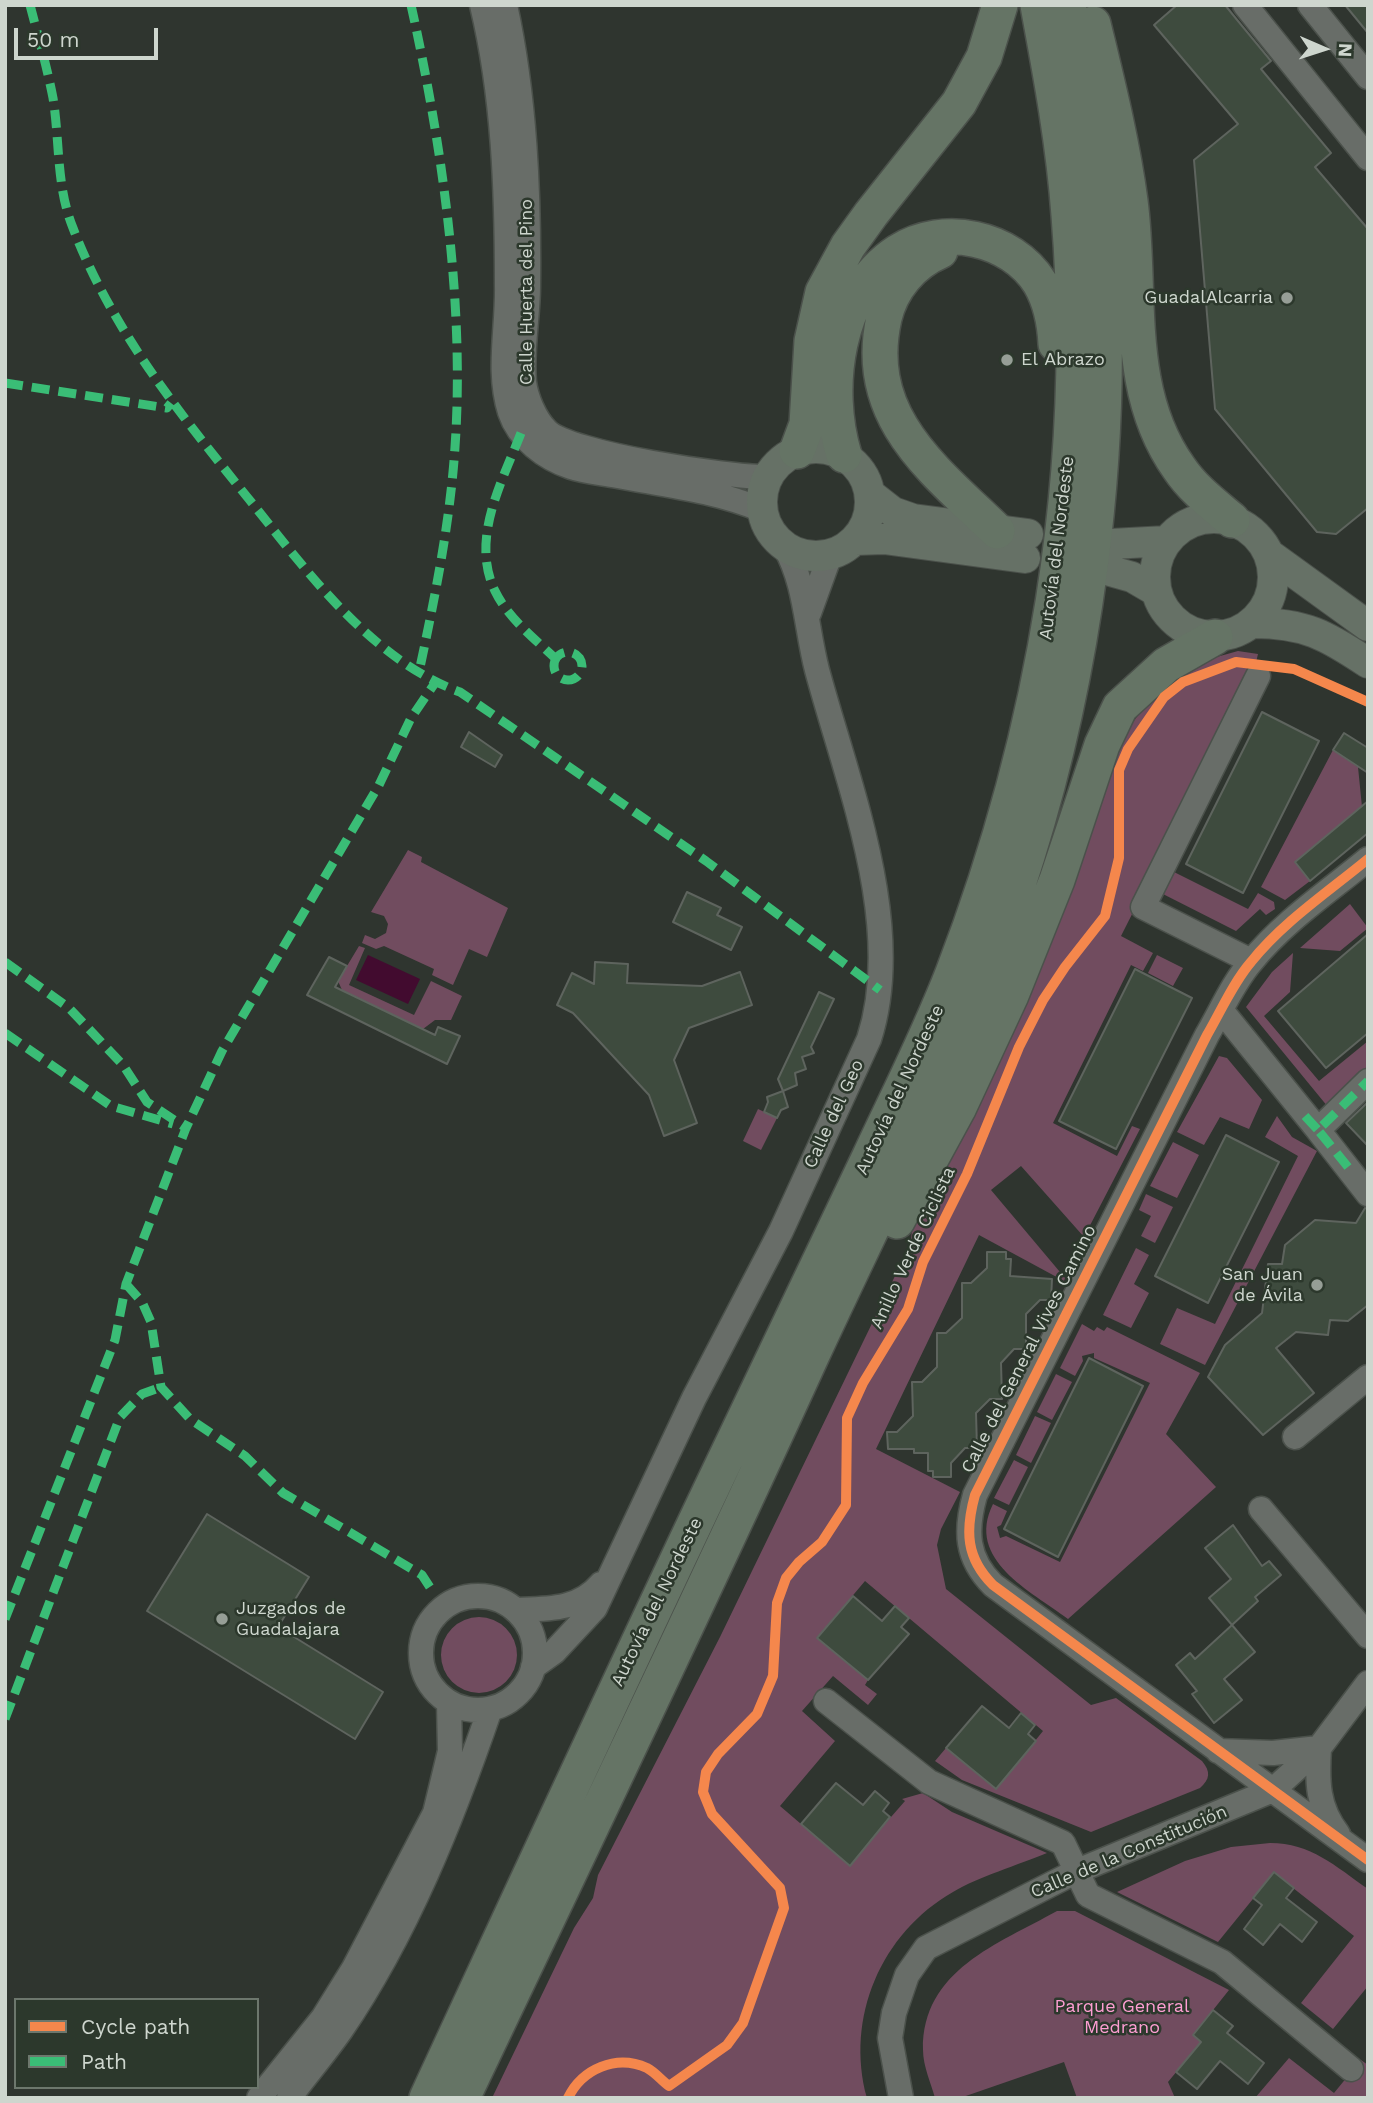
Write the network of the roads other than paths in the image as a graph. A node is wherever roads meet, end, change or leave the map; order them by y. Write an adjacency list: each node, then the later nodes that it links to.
1 (482, 5): 16 (street)
2 (505, 5): 14 (street, Calle Huerta del Pino)
3 (1000, 5): 12 (highway)
4 (1038, 5): 33 (highway, Autovía del Nordeste)
5 (1068, 5): 40 (highway, Autovía del Nordeste)
6 (1088, 5): 17 (highway)
7 (1245, 5): 10 (street)
8 (1310, 5): 9 (street)
9 (1368, 77)
10 (1368, 158)
11 (986, 243): 13 (highway); 19 (highway); 33 (highway)
12 (797, 451): 13 (main road); 14 (main road)
13 (844, 455): 15 (main road)
14 (768, 477): 16 (main road)
15 (870, 494): 18 (main road); 19 (main road)
16 (762, 510): 21 (main road)
17 (1232, 520): 20 (main road); 23 (main road)
18 (855, 540): 19 (main road); 22 (main road)
19 (1017, 541)
20 (1167, 541): 24 (main road); 24 (main road)
21 (785, 547): 22 (main road); 26 (street, Calle del Geo)
22 (830, 555): 26 (street)
23 (1270, 555): 25 (main road); 27 (main road)
24 (1156, 591): 28 (main road)
25 (1253, 623): 28 (main road); 29 (main road)
26 (807, 624): 42 (street, Calle del Geo)
27 (1368, 626)
28 (1215, 637): 40 (highway)
29 (1368, 663)
30 (1258, 677): 32 (street)
31 (1368, 859): 32 (street, Calle del General Vives Camino)
32 (1251, 961): 34 (street, Calle del General Vives Camino)
33 (952, 974): 59 (highway, Autovía del Nordeste)
34 (1221, 1010): 36 (street); 51 (street, Calle del General Vives Camino)
35 (1368, 1082): 36 (street)
36 (1311, 1123): 37 (street)
37 (1368, 1194)
38 (1368, 1377): 39 (street)
39 (1295, 1437)
40 (772, 1443): 60 (highway, Autovía del Nordeste)
41 (1261, 1509): 44 (street)
42 (612, 1571): 43 (street, Calle del Geo); 45 (street, Calle del Geo)
43 (516, 1610): 45 (street); 48 (street)
44 (1368, 1636)
45 (533, 1667): 49 (street)
46 (1368, 1683): 50 (street, Calle de la Constitución)
47 (826, 1701): 55 (street)
48 (449, 1703): 49 (street); 57 (street)
49 (490, 1709): 58 (street)
50 (1319, 1748): 51 (street); 52 (street, Calle de la Constitución); 53 (street)
51 (1218, 1751): 52 (street, Calle del General Vives Camino)
52 (1273, 1790): 53 (street, Calle del General Vives Camino); 55 (street, Calle de la Constitución)
53 (1345, 1843): 54 (street, Calle del General Vives Camino)
54 (1368, 1860)
55 (1075, 1872): 56 (street); 61 (street, Calle de la Constitución)
56 (1351, 2070)
57 (260, 2098)
58 (289, 2098)
59 (426, 2098)
60 (462, 2098)
61 (901, 2098)

